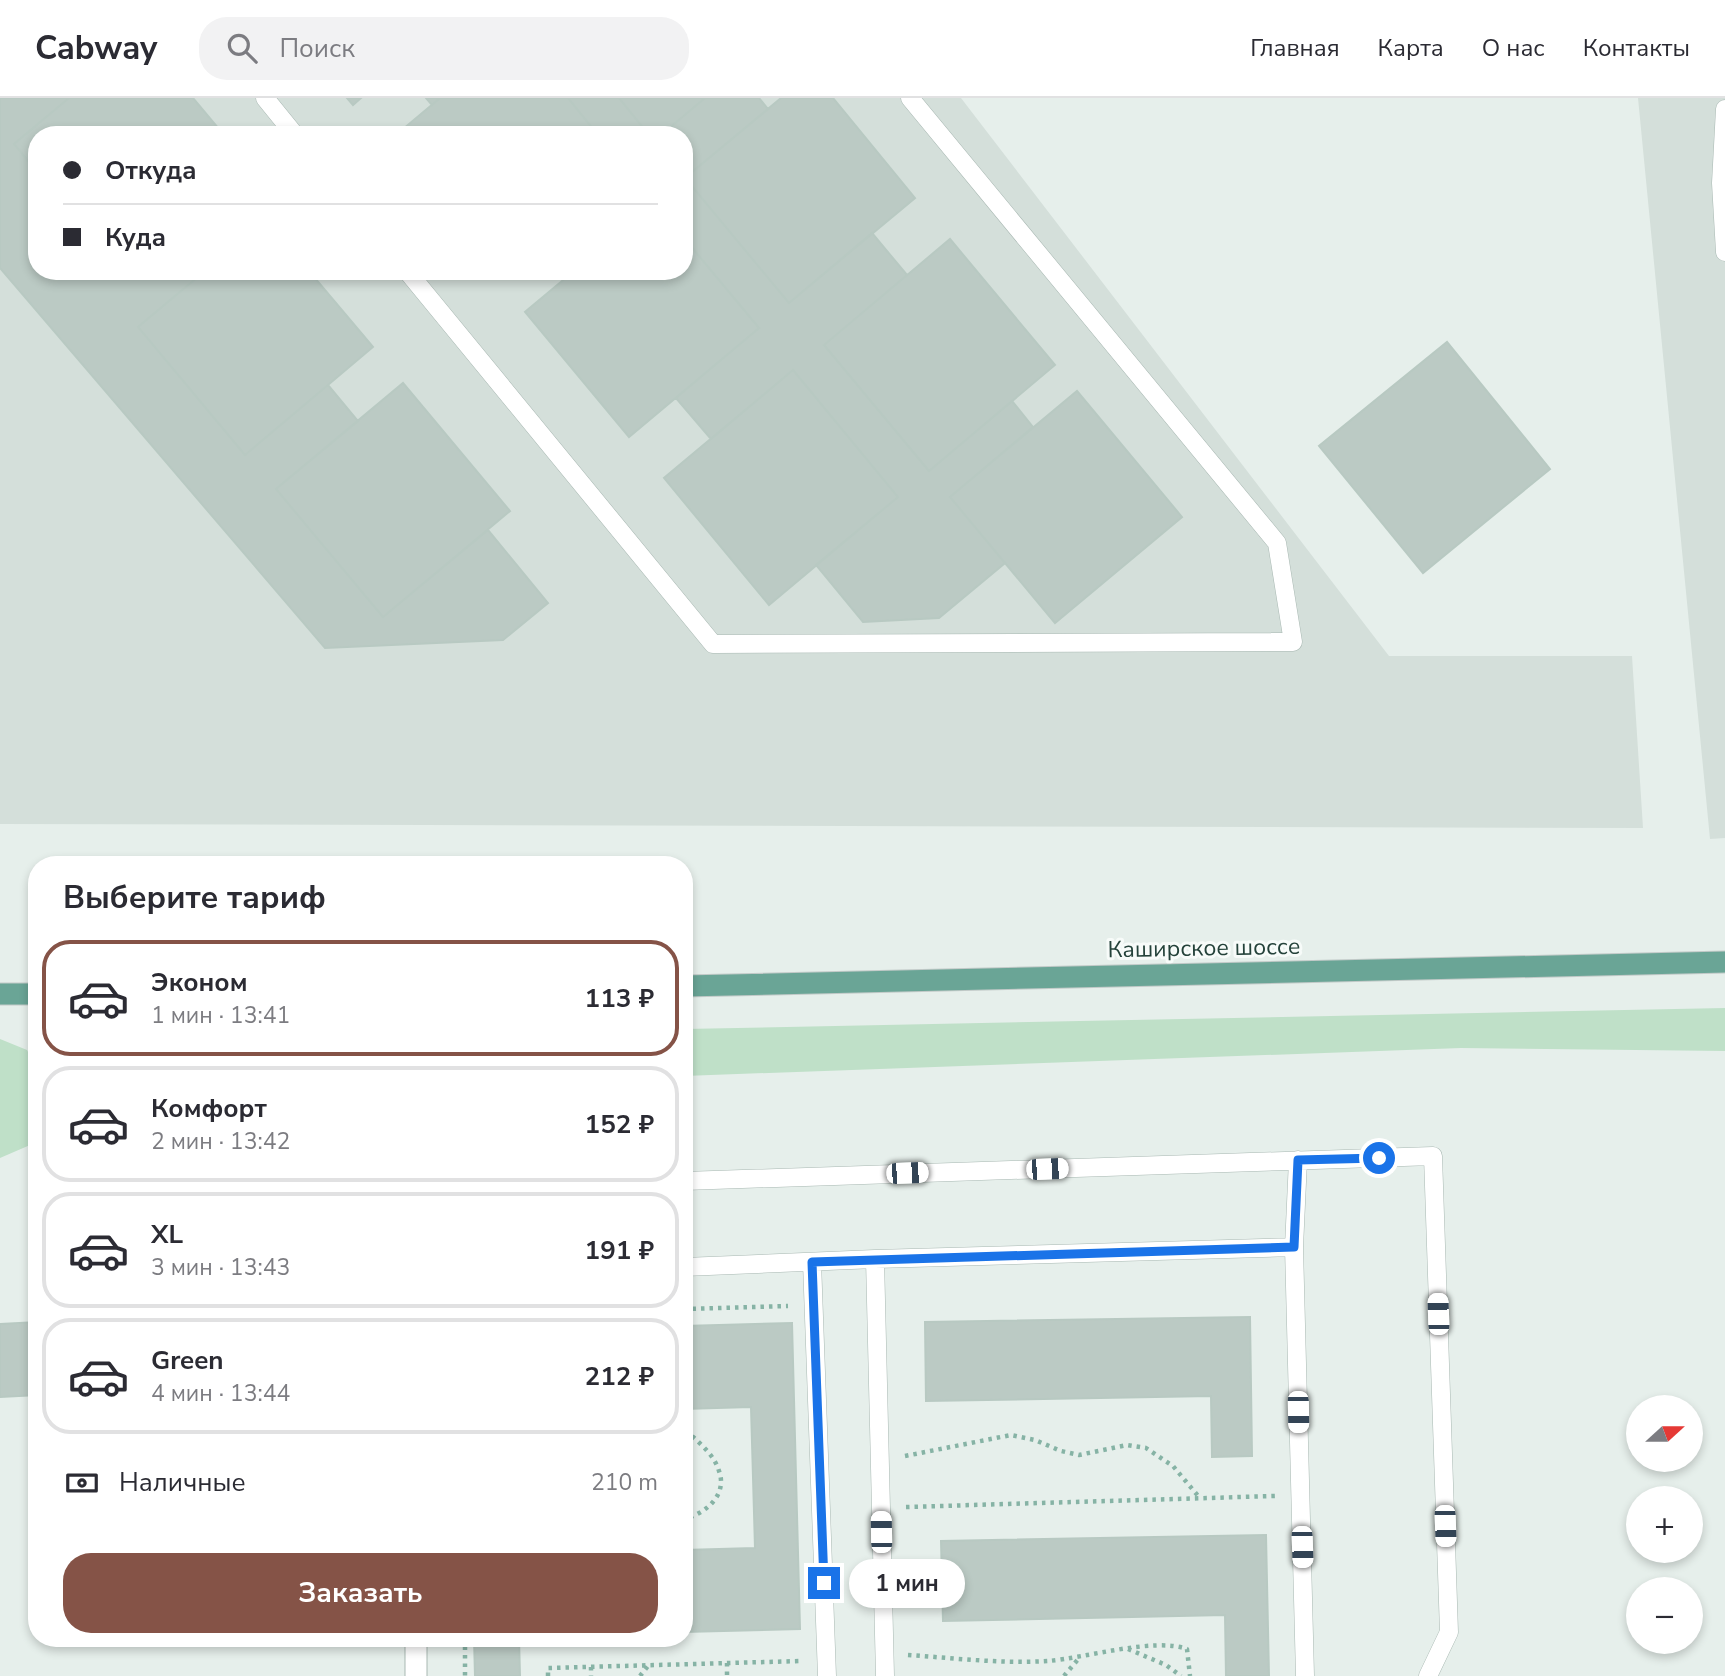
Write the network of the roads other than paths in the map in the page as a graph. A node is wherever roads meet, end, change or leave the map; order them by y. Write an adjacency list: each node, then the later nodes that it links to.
1 (265, 98): 4 (lane)
2 (910, 98): 6 (lane)
3 (1725, 109): 5 (lane)
4 (288, 126)
5 (1725, 252)
6 (414, 280)
7 (1725, 962): 8 (main road, Каширское шоссе)
8 (693, 986)
9 (28, 994): 10 (main road)
10 (0, 995)
11 (1298, 1160): 12 (lane); 13 (lane); 22 (lane)
12 (693, 1181)
13 (1294, 1247): 14 (lane); 21 (lane)
14 (875, 1259): 15 (lane); 20 (lane)
15 (812, 1262): 16 (lane); 18 (lane)
16 (693, 1267)
17 (416, 1647): 19 (street)
18 (827, 1668)
19 (416, 1676)
20 (885, 1676)
21 (1305, 1676)
22 (1428, 1676)

